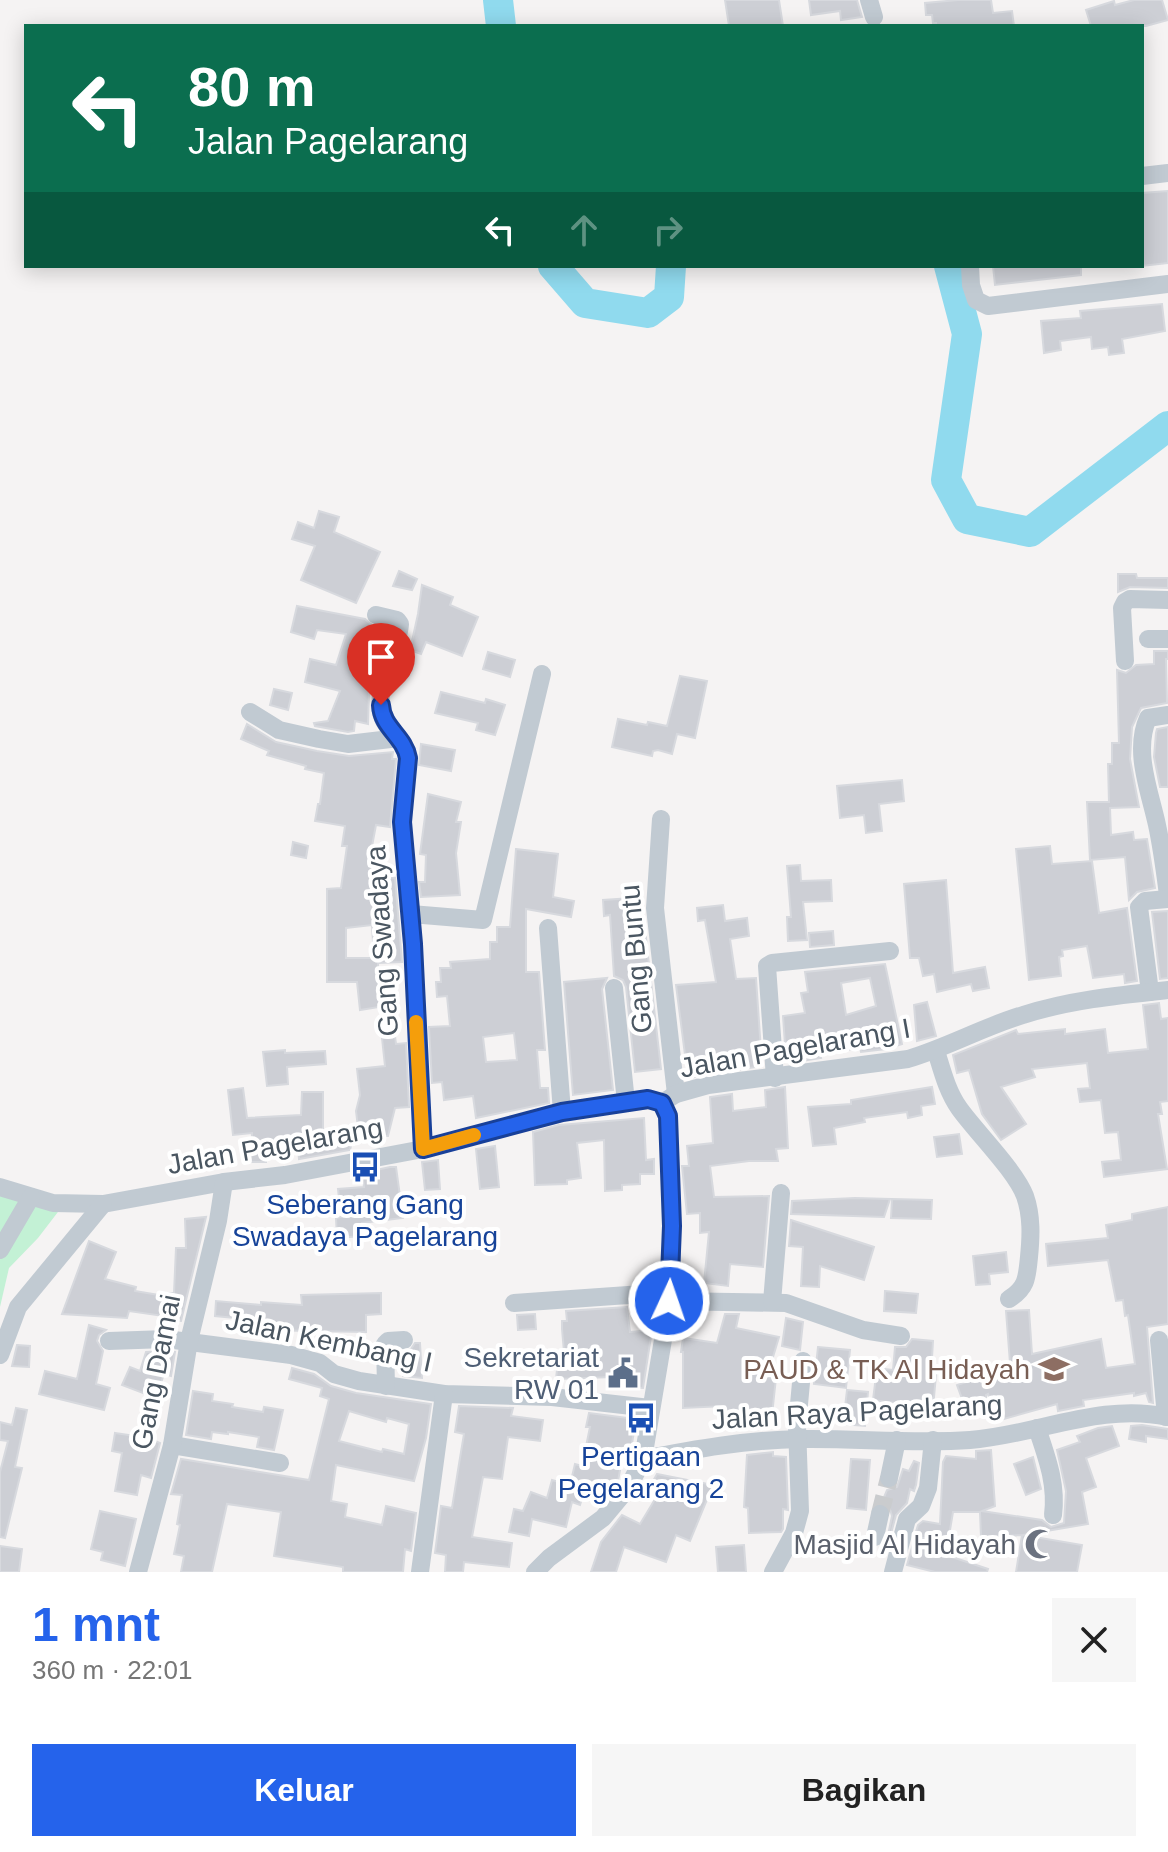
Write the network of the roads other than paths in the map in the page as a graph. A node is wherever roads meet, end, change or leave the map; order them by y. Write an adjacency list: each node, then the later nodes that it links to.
1 (1168, 173): 2 (street)
2 (1144, 176)
3 (970, 268): 4 (street)
4 (1168, 284)
5 (1168, 600): 9 (street)
6 (376, 615): 13 (street, Gang Swadaya)
7 (1148, 639): 8 (street)
8 (1168, 639)
9 (1125, 661)
10 (542, 674): 16 (street)
11 (250, 712): 13 (street)
12 (1168, 715): 15 (street)
13 (399, 738): 16 (street, Gang Swadaya)
14 (661, 819): 23 (street, Gang Buntu)
15 (1168, 897): 20 (street)
16 (411, 914): 26 (street, Gang Swadaya)
17 (548, 928): 25 (street)
18 (890, 951): 22 (street)
19 (614, 988): 24 (street)
20 (1159, 991): 21 (street, Jalan Pagelarang I)
21 (936, 1051): 22 (street, Jalan Pagelarang I); 34 (street)
22 (775, 1078): 23 (street, Jalan Pagelarang I)
23 (669, 1099): 24 (street, Jalan Pagelarang); 33 (street)
24 (626, 1102): 25 (street, Jalan Pagelarang)
25 (562, 1112): 26 (street, Jalan Pagelarang)
26 (423, 1149): 27 (street, Jalan Pagelarang)
27 (224, 1182): 31 (street, Jalan Pagelarang); 41 (street, Gang Damai)
28 (0, 1187): 30 (street, Jalan Pagelarang)
29 (781, 1193): 35 (street)
30 (31, 1197): 31 (street, Jalan Pagelarang); 32 (street)
31 (103, 1204): 42 (street)
32 (0, 1250)
33 (670, 1297): 35 (street); 36 (street); 46 (street)
34 (1009, 1299)
35 (772, 1302): 37 (street)
36 (514, 1303)
37 (901, 1336)
38 (404, 1340): 44 (street)
39 (1159, 1340): 47 (street)
40 (109, 1341): 41 (street, Jalan Kembang I)
41 (189, 1341): 44 (street, Jalan Kembang I); 52 (street, Gang Damai)
42 (0, 1355)
43 (803, 1361): 49 (street)
44 (386, 1386): 45 (street, Jalan Kembang I)
45 (444, 1394): 46 (street, Jalan Kembang I); 60 (street)
46 (650, 1408): 53 (street)
47 (1167, 1417): 48 (street, Jalan Raya Pagelarang)
48 (1037, 1428): 51 (street, Jalan Raya Pagelarang); 57 (street)
49 (797, 1439): 50 (street, Jalan Raya Pagelarang); 53 (street, Jalan Raya Pagelarang); 62 (street)
50 (897, 1440): 51 (street, Jalan Raya Pagelarang); 55 (street)
51 (933, 1440): 63 (street)
52 (172, 1445): 54 (street); 59 (street, Gang Damai)
53 (643, 1459): 61 (street)
54 (280, 1463)
55 (889, 1478)
56 (880, 1514): 58 (street)
57 (1053, 1515)
58 (875, 1537)
59 (138, 1572)
60 (420, 1572)
61 (535, 1572)
62 (773, 1572)
63 (893, 1572)

